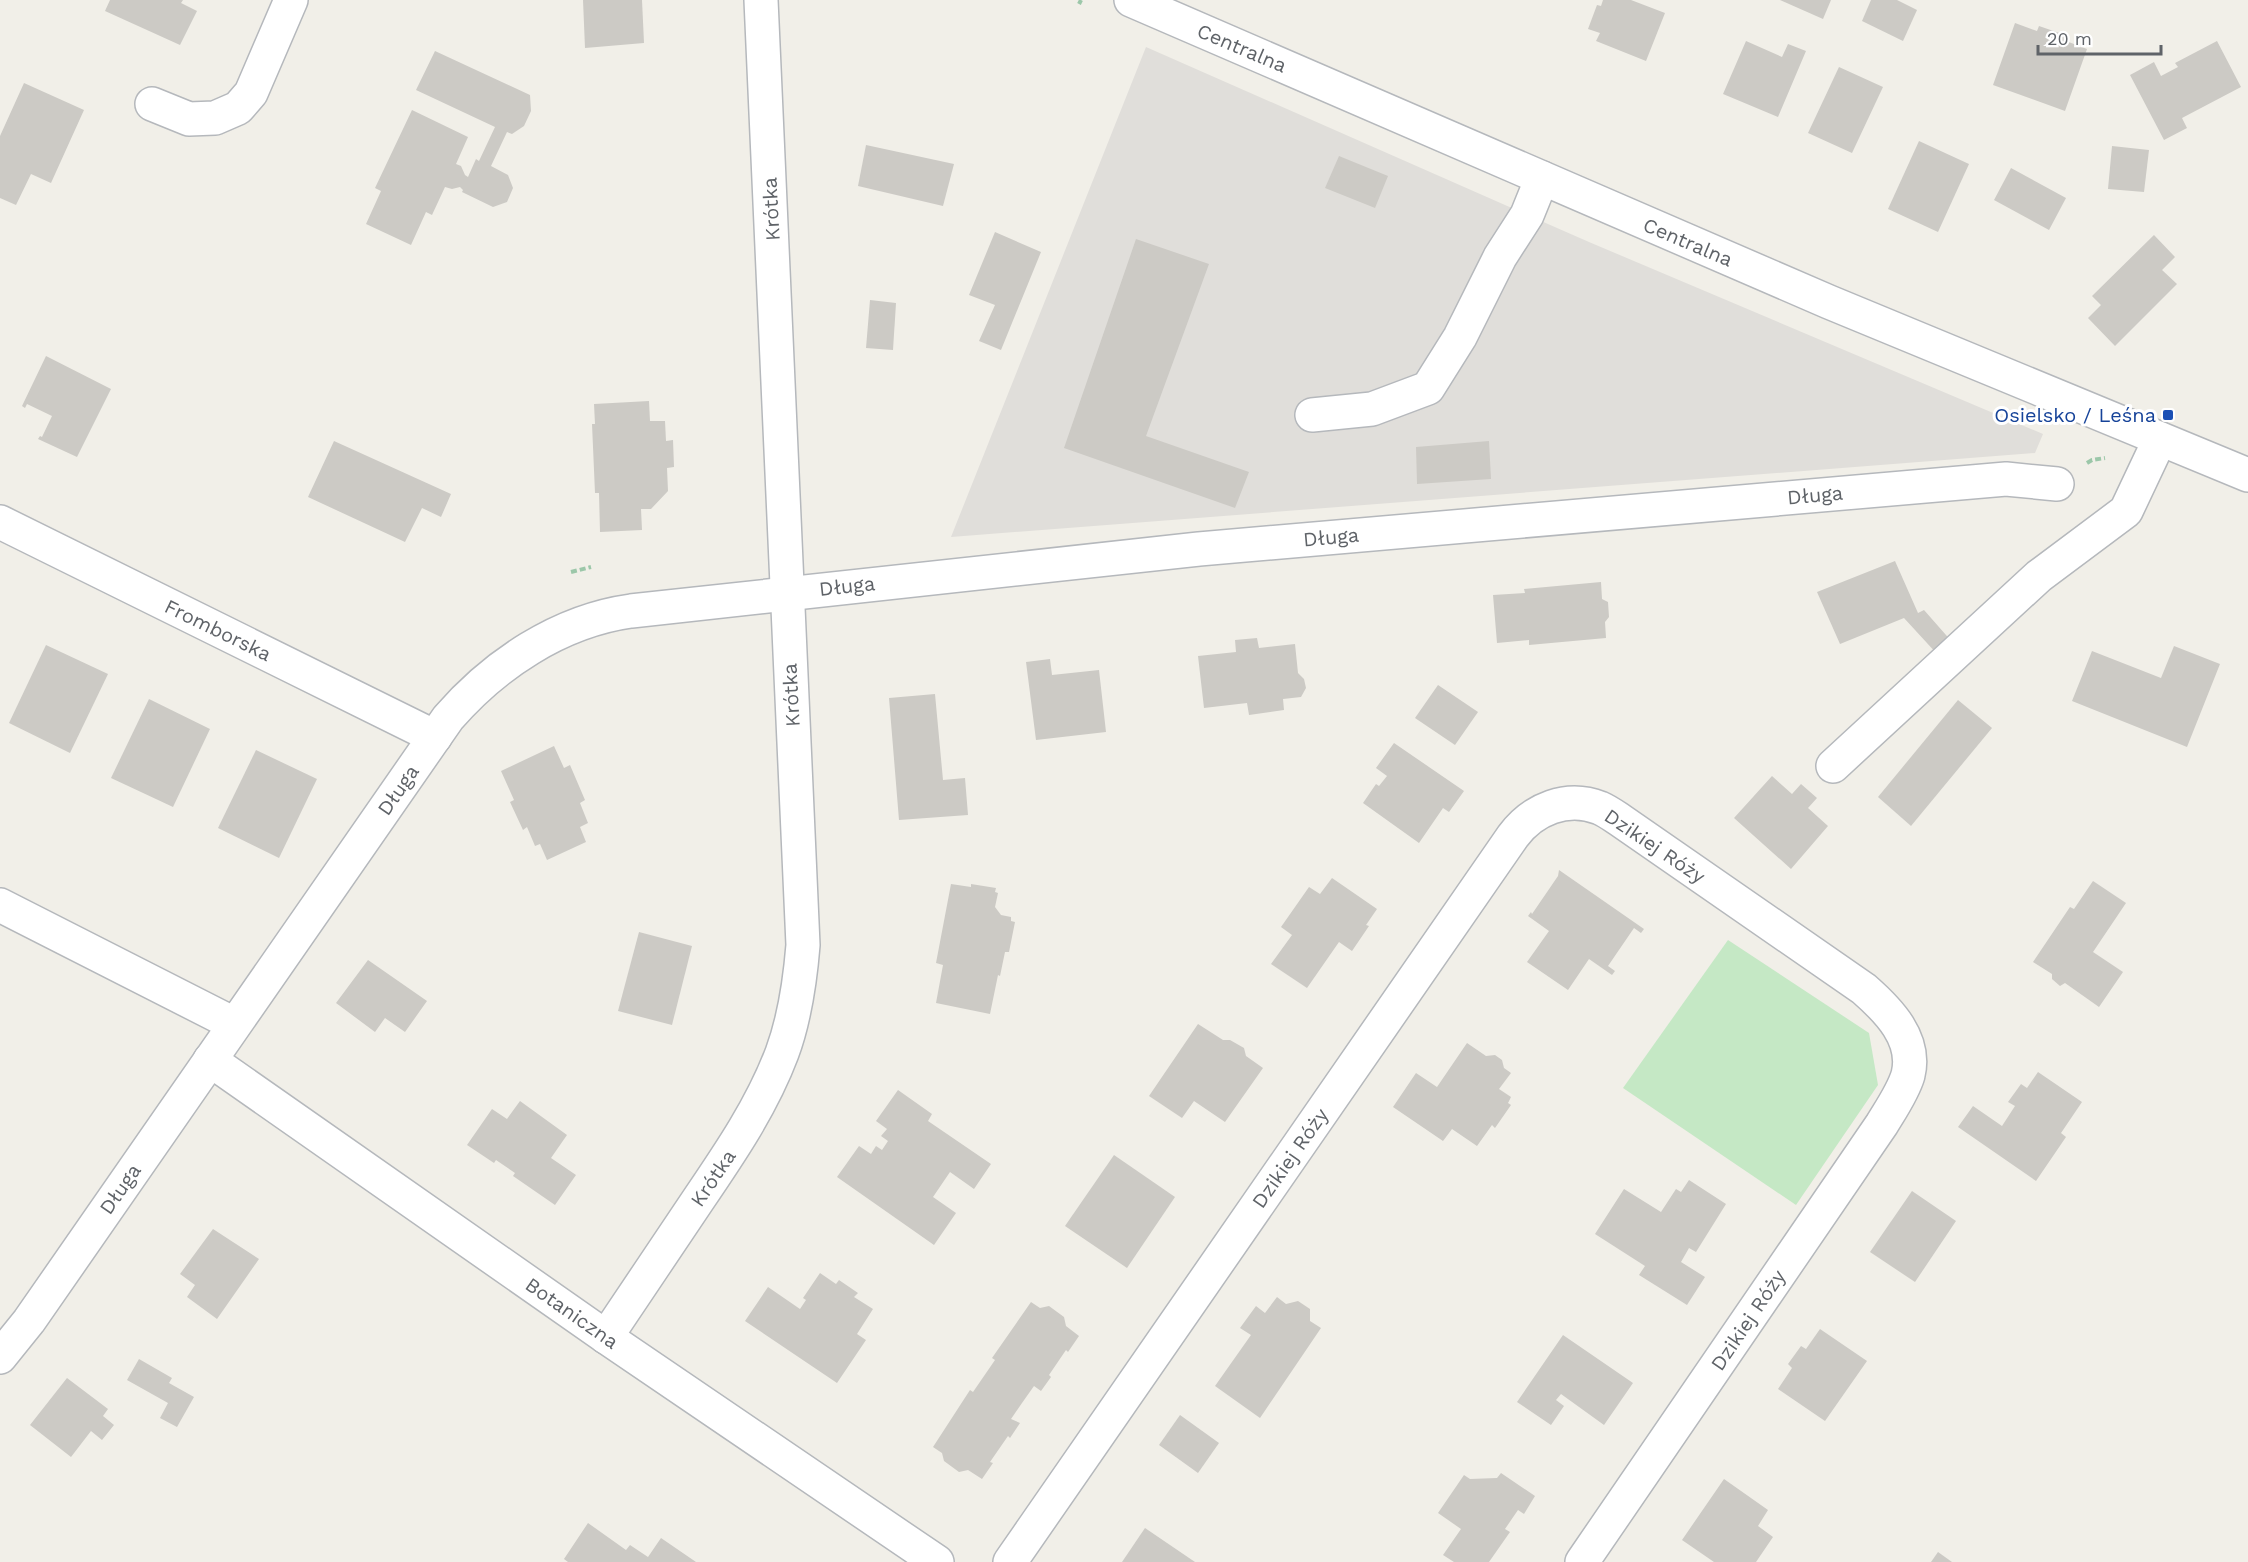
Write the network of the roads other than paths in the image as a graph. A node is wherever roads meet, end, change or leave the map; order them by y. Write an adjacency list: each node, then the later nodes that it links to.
1 (291, 0): 4 (street)
2 (761, 0): 11 (street, Krótka)
3 (1131, 0): 5 (street, Centralna)
4 (152, 105)
5 (1542, 178): 6 (street); 7 (street, Centralna)
6 (1312, 415)
7 (2160, 439): 8 (street, Centralna); 13 (street)
8 (2248, 475)
9 (2056, 484): 11 (street, Długa)
10 (0, 522): 12 (street, Fromborska)
11 (787, 593): 12 (street, Długa); 17 (street, Krótka)
12 (435, 737): 15 (street, Długa)
13 (1833, 766)
14 (0, 905): 15 (street)
15 (234, 1024): 16 (street, Długa)
16 (210, 1060): 17 (street, Botaniczna); 18 (street, Długa)
17 (606, 1337): 19 (street, Botaniczna)
18 (0, 1357)
19 (937, 1562)
20 (1010, 1562): 21 (street, Dzikiej Róży)
21 (1582, 1562)

